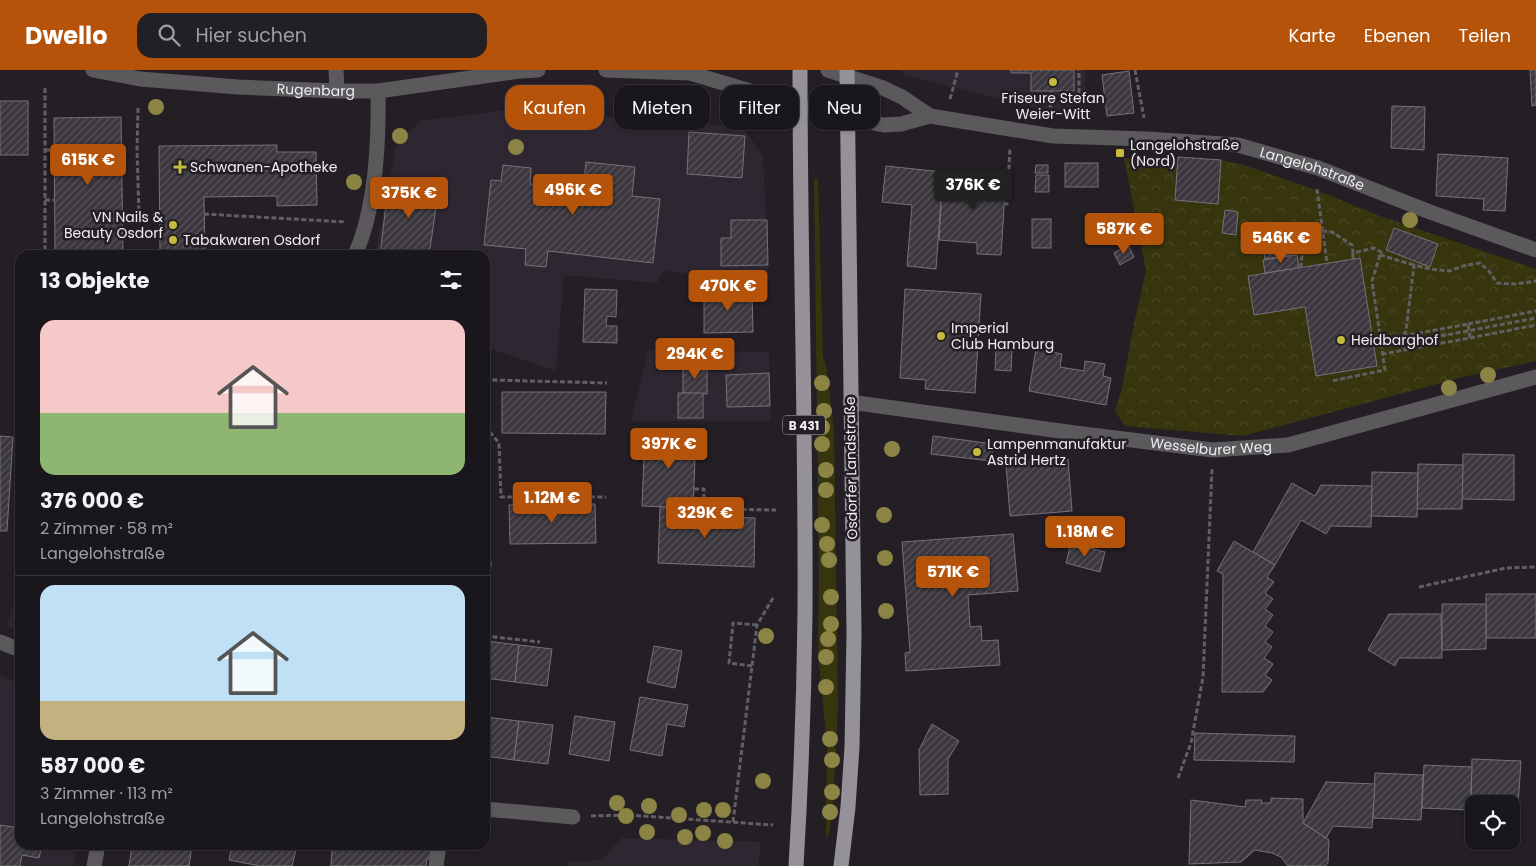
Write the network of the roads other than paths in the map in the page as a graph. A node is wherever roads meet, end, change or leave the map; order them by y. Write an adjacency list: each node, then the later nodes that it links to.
1 (93, 70): 9 (street, Rugenbarg)
2 (336, 70): 9 (street)
3 (538, 70): 10 (street, Rugenbarg)
4 (606, 70): 7 (street)
5 (800, 70): 11 (main road, B 431)
6 (828, 70): 8 (street, Langelohstraße)
7 (695, 71): 11 (street)
8 (847, 73): 13 (street, Langelohstraße)
9 (337, 91): 10 (street, Rugenbarg)
10 (378, 92): 16 (street)
11 (800, 106): 12 (street, Langelohstraße); 28 (main road, B 431)
12 (809, 108)
13 (937, 117): 14 (street, Langelohstraße); 17 (street, Langelohstraße)
14 (880, 124)
15 (848, 130): 19 (main road, Osdorfer Landstraße)
16 (357, 250)
17 (1536, 250)
18 (1536, 377): 19 (street, Wesselburer Weg)
19 (850, 402): 29 (main road, Osdorfer Landstraße)
20 (0, 642): 21 (street)
21 (15, 648)
22 (490, 809): 23 (street)
23 (573, 817)
24 (97, 850): 26 (street)
25 (438, 850): 27 (street)
26 (94, 866)
27 (436, 866)
28 (796, 866)
29 (841, 866)

